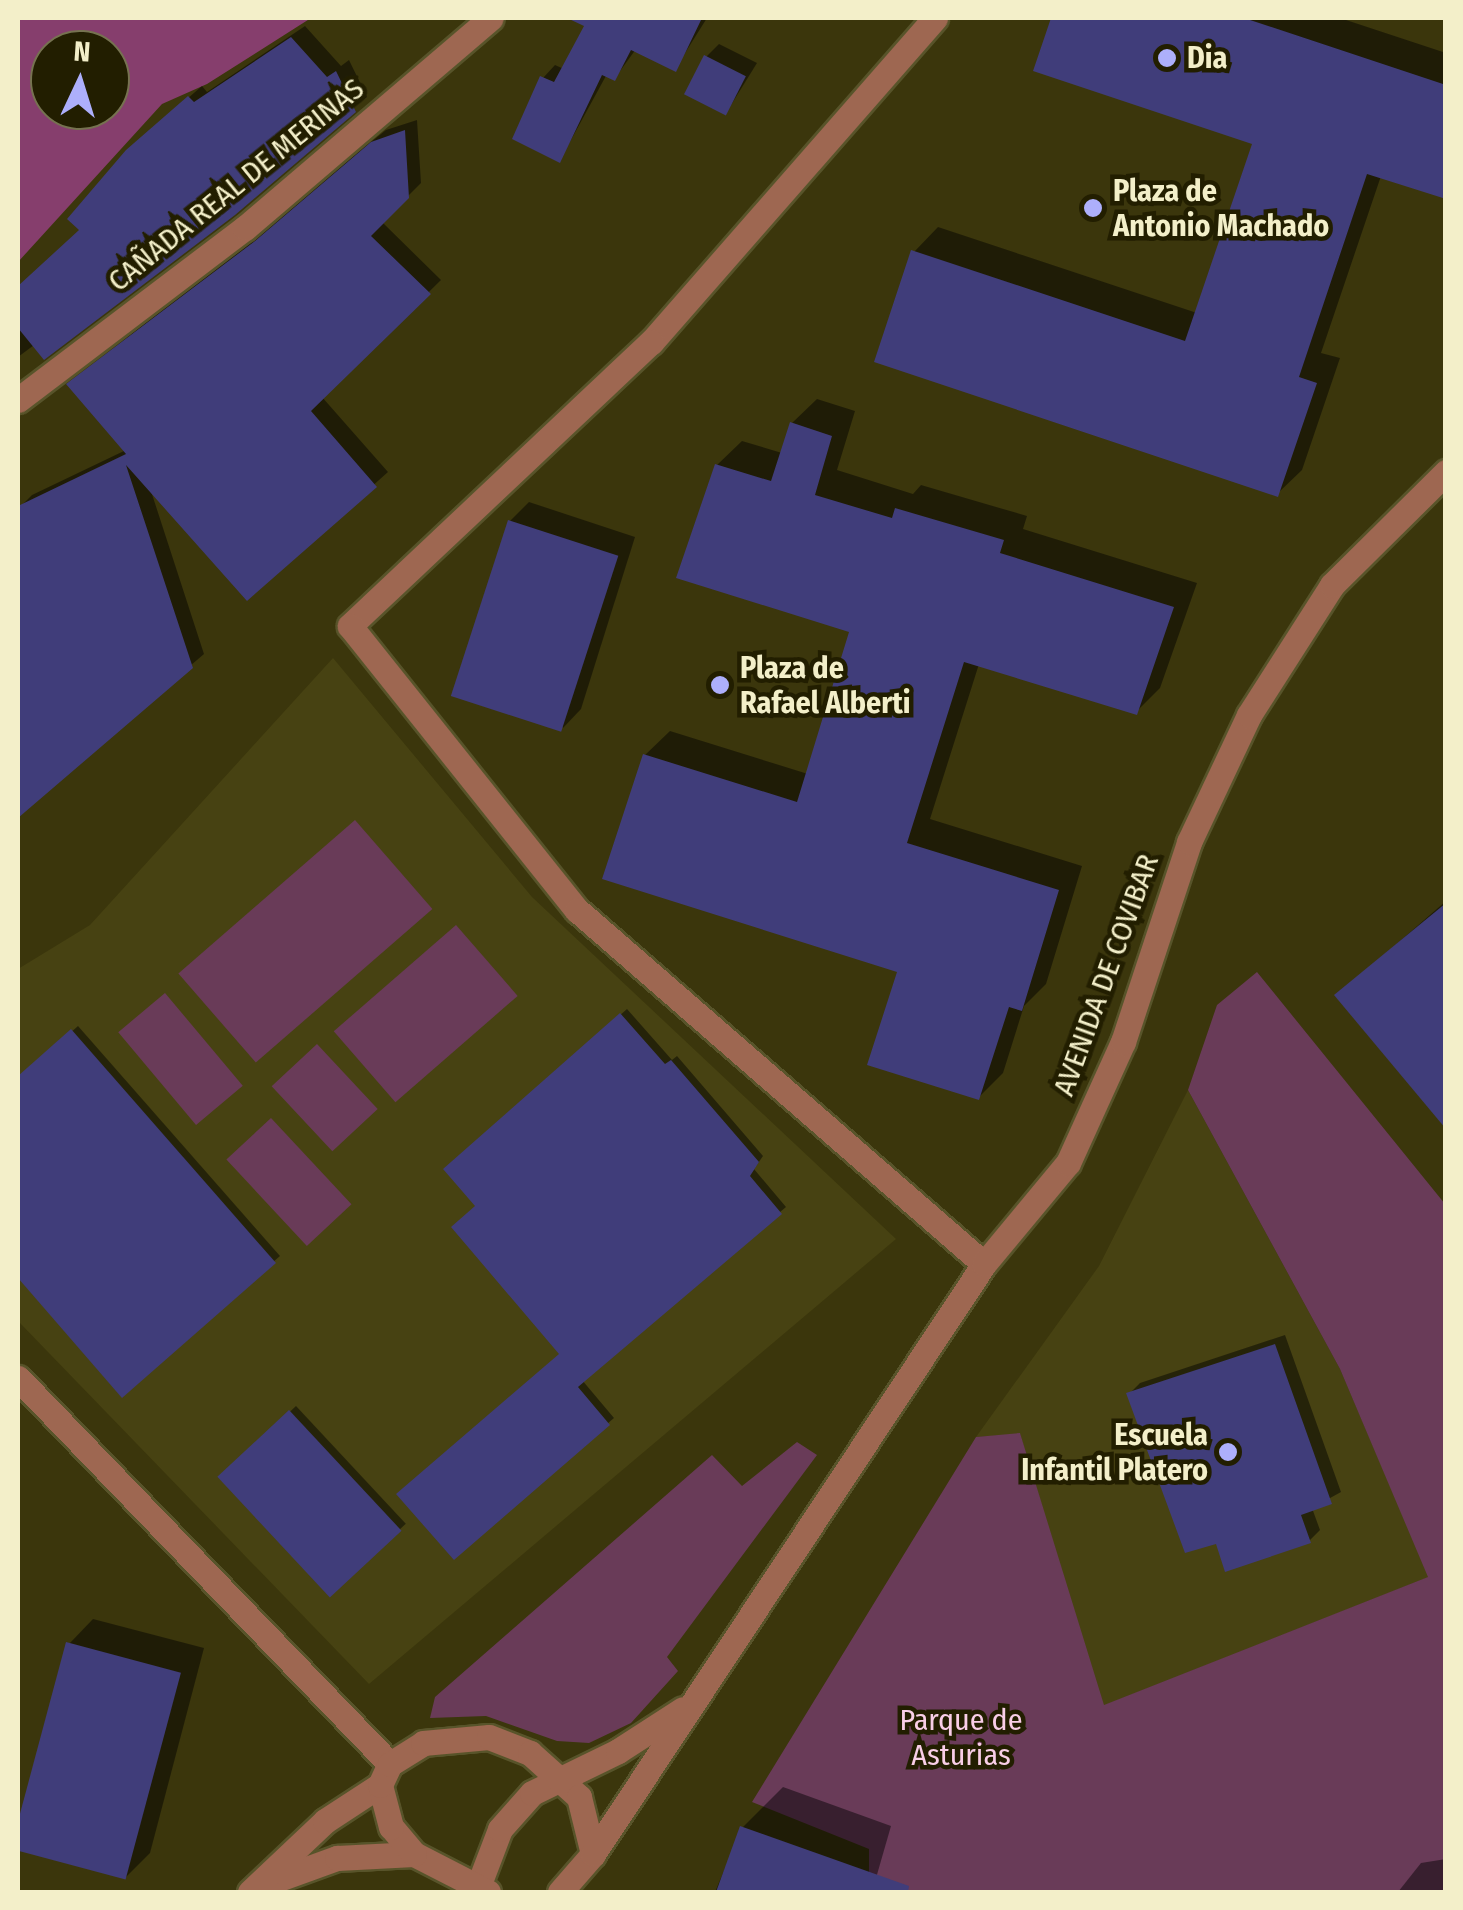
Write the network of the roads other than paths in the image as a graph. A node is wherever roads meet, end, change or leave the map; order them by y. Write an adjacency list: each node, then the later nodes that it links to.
1 (491, 18): 3 (street, CAÑADA REAL DE MERINAS)
2 (934, 18): 5 (street)
3 (18, 400)
4 (1446, 472): 5 (street, AVENIDA DE COVIBAR)
5 (984, 1264): 7 (street, AVENIDA DE COVIBAR)
6 (18, 1378): 8 (street)
7 (691, 1704): 9 (street, AVENIDA DE COVIBAR); 11 (street, AVENIDA DE COVIBAR)
8 (385, 1774): 9 (street); 10 (street); 12 (street)
9 (559, 1777): 11 (street); 13 (street, AVENIDA DE COVIBAR)
10 (414, 1854): 12 (street); 13 (street)
11 (594, 1854): 14 (street, AVENIDA DE COVIBAR)
12 (253, 1890)
13 (480, 1892)
14 (560, 1892)

